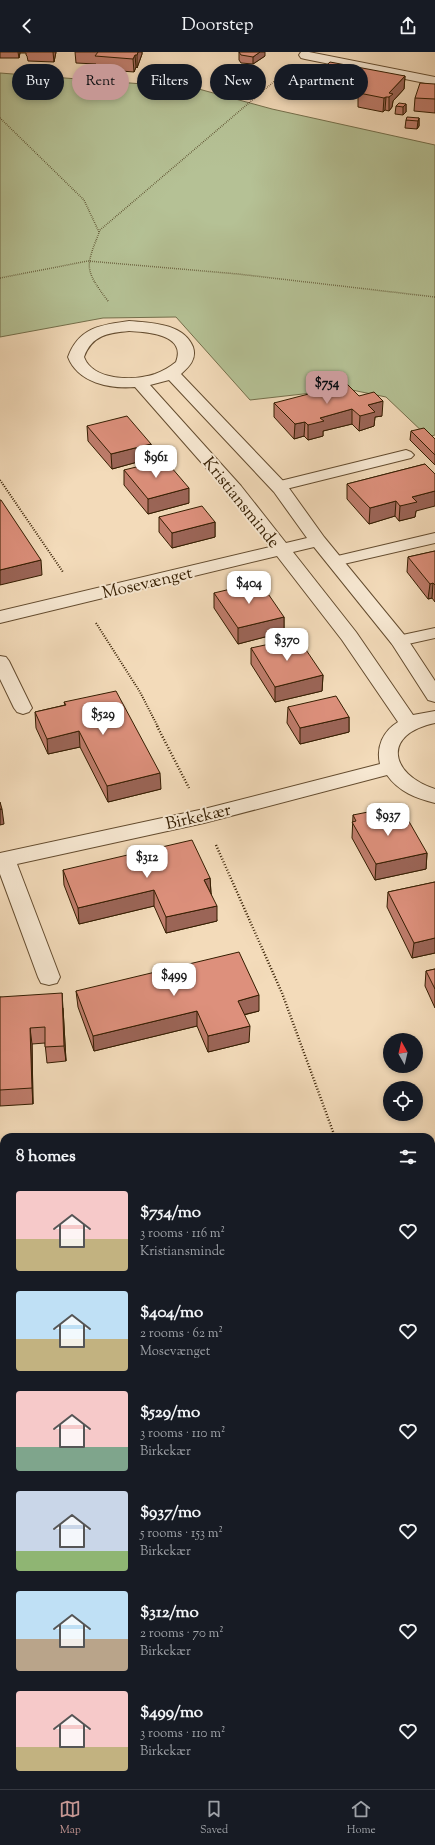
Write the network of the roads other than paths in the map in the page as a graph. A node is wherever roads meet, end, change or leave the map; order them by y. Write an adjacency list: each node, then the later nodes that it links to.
1 (306, 54): 2 (street)
2 (435, 81)
3 (171, 373): 4 (street); 4 (street); 6 (street, Kristiansminde)
4 (139, 382): 9 (street, Kristiansminde)
5 (406, 455): 6 (lane)
6 (278, 486): 8 (street, Kristiansminde)
7 (435, 538): 10 (lane)
8 (318, 541): 9 (street, Mosevænget); 10 (street, Kristiansminde)
9 (281, 550): 11 (street, Mosevænget); 18 (street, Kristiansminde)
10 (335, 562): 13 (street, Kristiansminde)
11 (0, 617)
12 (435, 633): 13 (lane)
13 (399, 641): 15 (street, Kristiansminde)
14 (0, 661): 16 (lane)
15 (435, 696)
16 (23, 708)
17 (435, 717): 18 (street)
18 (409, 724): 19 (street)
19 (390, 768): 20 (street); 21 (street, Birkekær)
20 (435, 796)
21 (3, 859): 22 (street, Birkekær)
22 (49, 978)

